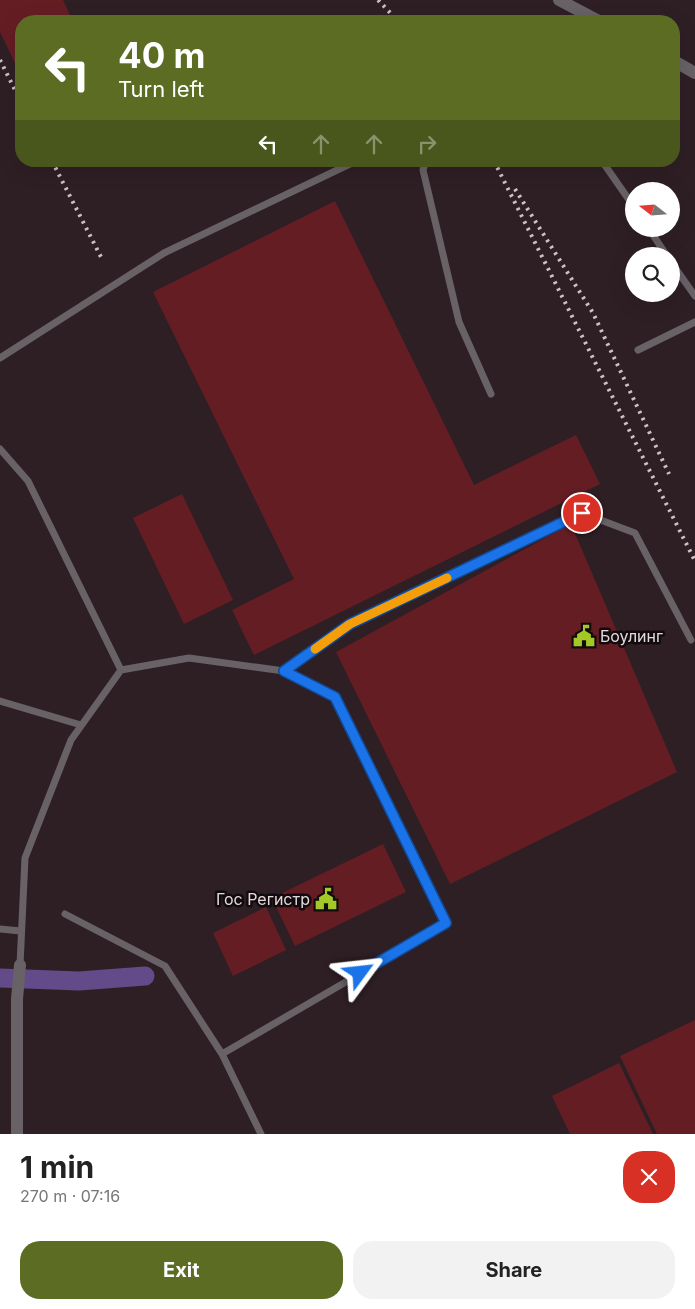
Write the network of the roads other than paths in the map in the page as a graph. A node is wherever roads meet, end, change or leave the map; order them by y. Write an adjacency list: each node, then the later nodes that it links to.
1 (560, 0): 2 (street)
2 (588, 15)
3 (680, 64): 4 (street)
4 (695, 73)
5 (344, 167): 13 (lane)
6 (424, 167): 14 (lane)
7 (606, 167): 8 (lane)
8 (625, 194)
9 (680, 275): 10 (lane)
10 (695, 296)
11 (695, 322): 12 (lane)
12 (638, 350)
13 (0, 358)
14 (491, 394)
15 (0, 450): 17 (lane)
16 (691, 640): 18 (lane)
17 (121, 670): 18 (lane); 20 (lane)
18 (284, 671): 25 (lane)
19 (0, 701): 20 (lane)
20 (81, 725): 23 (lane)
21 (64, 914): 25 (lane)
22 (0, 929): 23 (lane)
23 (21, 931): 24 (lane)
24 (20, 965): 26 (street)
25 (222, 1054): 27 (lane)
26 (17, 1134)
27 (261, 1134)

